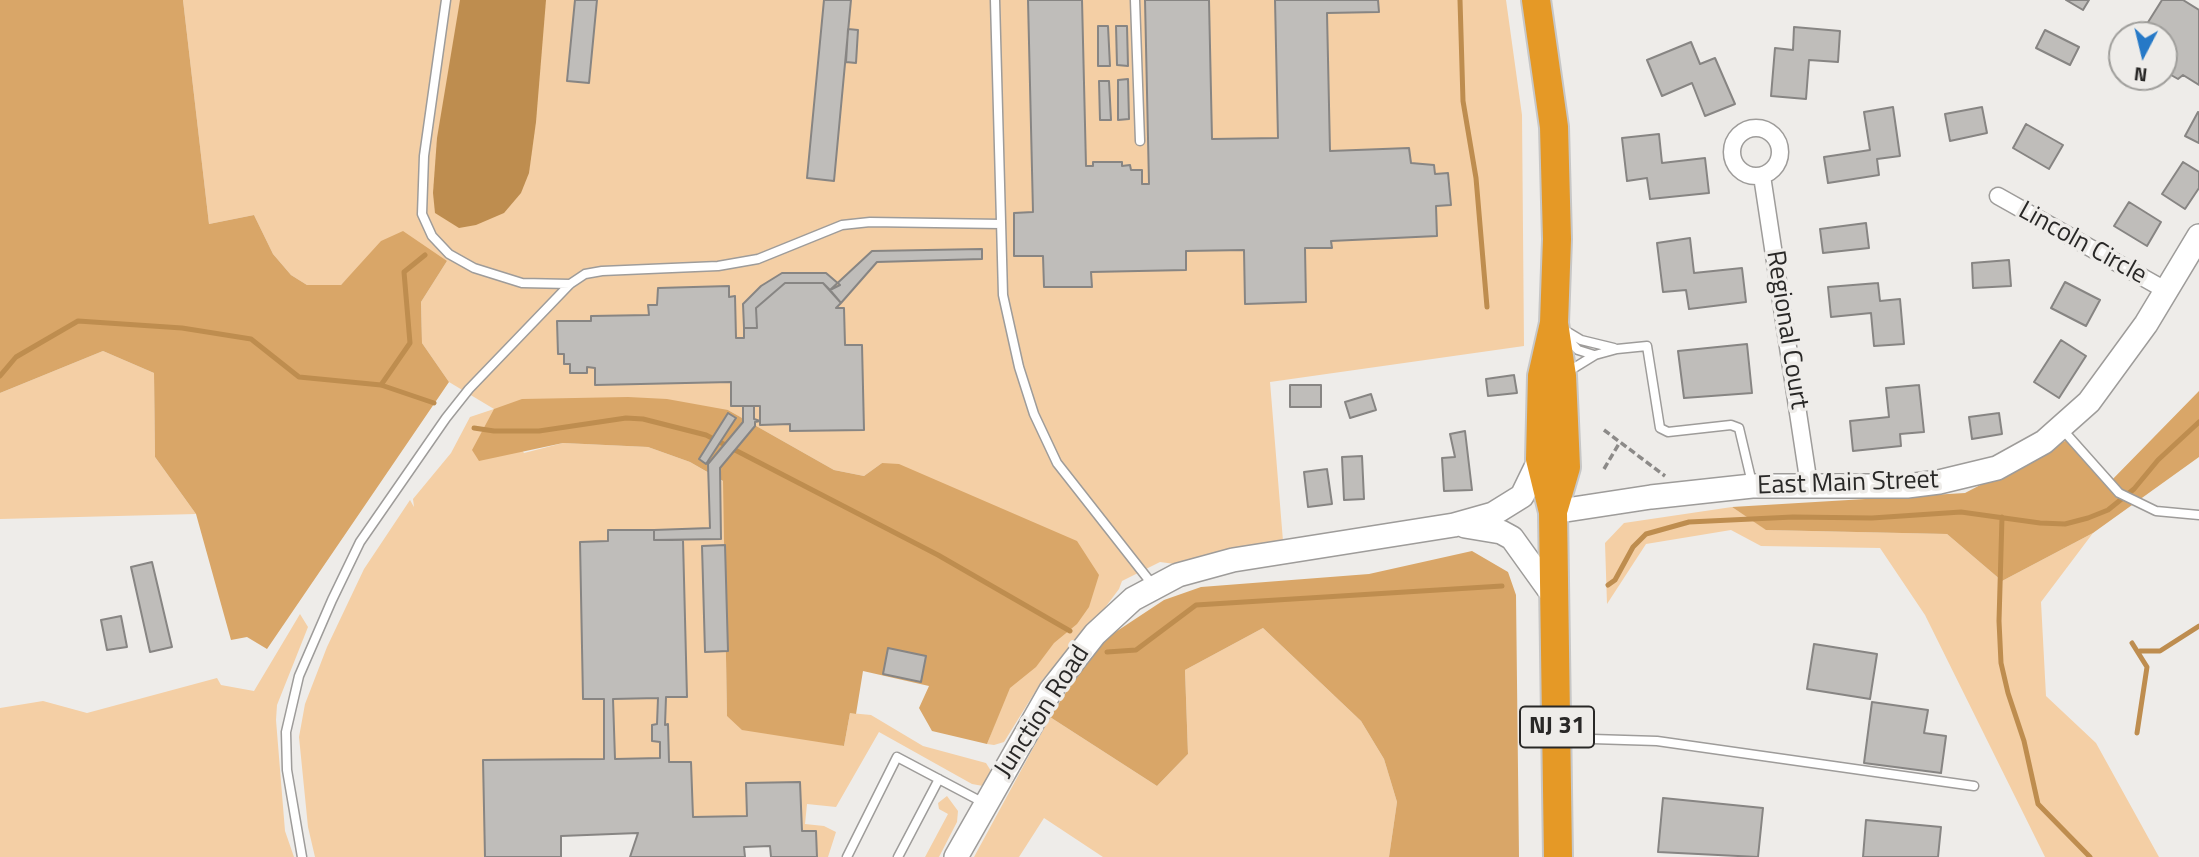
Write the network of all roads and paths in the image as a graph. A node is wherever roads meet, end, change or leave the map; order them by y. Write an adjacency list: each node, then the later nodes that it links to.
1 (446, 0): 10 (lane)
2 (995, 0): 8 (lane)
3 (1135, 0): 5 (lane)
4 (1536, 0): 12 (highway, NJ 31)
5 (1140, 141)
6 (1762, 176): 22 (street, Regional Court)
7 (1998, 196): 11 (street, Lincoln Circle)
8 (1001, 224): 10 (lane); 27 (lane)
9 (2199, 236): 11 (street, East Main Street)
10 (570, 284): 33 (lane)
11 (2166, 291): 16 (street, East Main Street)
12 (1554, 323): 13 (lane); 14 (lane); 15 (highway, NJ 31); 19 (highway, NJ 31)
13 (1617, 349): 14 (lane); 23 (lane)
14 (1595, 355): 15 (lane)
15 (1562, 376): 24 (highway, NJ 31)
16 (2062, 429): 22 (street, East Main Street); 25 (lane)
17 (1604, 430): 18 (path)
18 (1620, 442): 20 (path); 21 (path)
19 (1540, 459): 24 (highway, NJ 31); 26 (street)
20 (1604, 469)
21 (1669, 479)
22 (1809, 485): 23 (street, East Main Street)
23 (1752, 486): 24 (street, East Main Street)
24 (1553, 512): 28 (highway, NJ 31)
25 (2199, 515)
26 (1454, 525): 27 (street, Junction Road); 28 (street)
27 (1154, 586): 32 (street, Junction Road)
28 (1555, 598): 29 (highway, NJ 31)
29 (1557, 738): 31 (lane); 37 (highway, NJ 31)
30 (939, 779): 32 (lane); 34 (lane); 35 (lane)
31 (1974, 786)
32 (985, 804): 36 (street, Junction Road)
33 (302, 857)
34 (847, 857)
35 (898, 857)
36 (956, 857)
37 (1558, 857)

